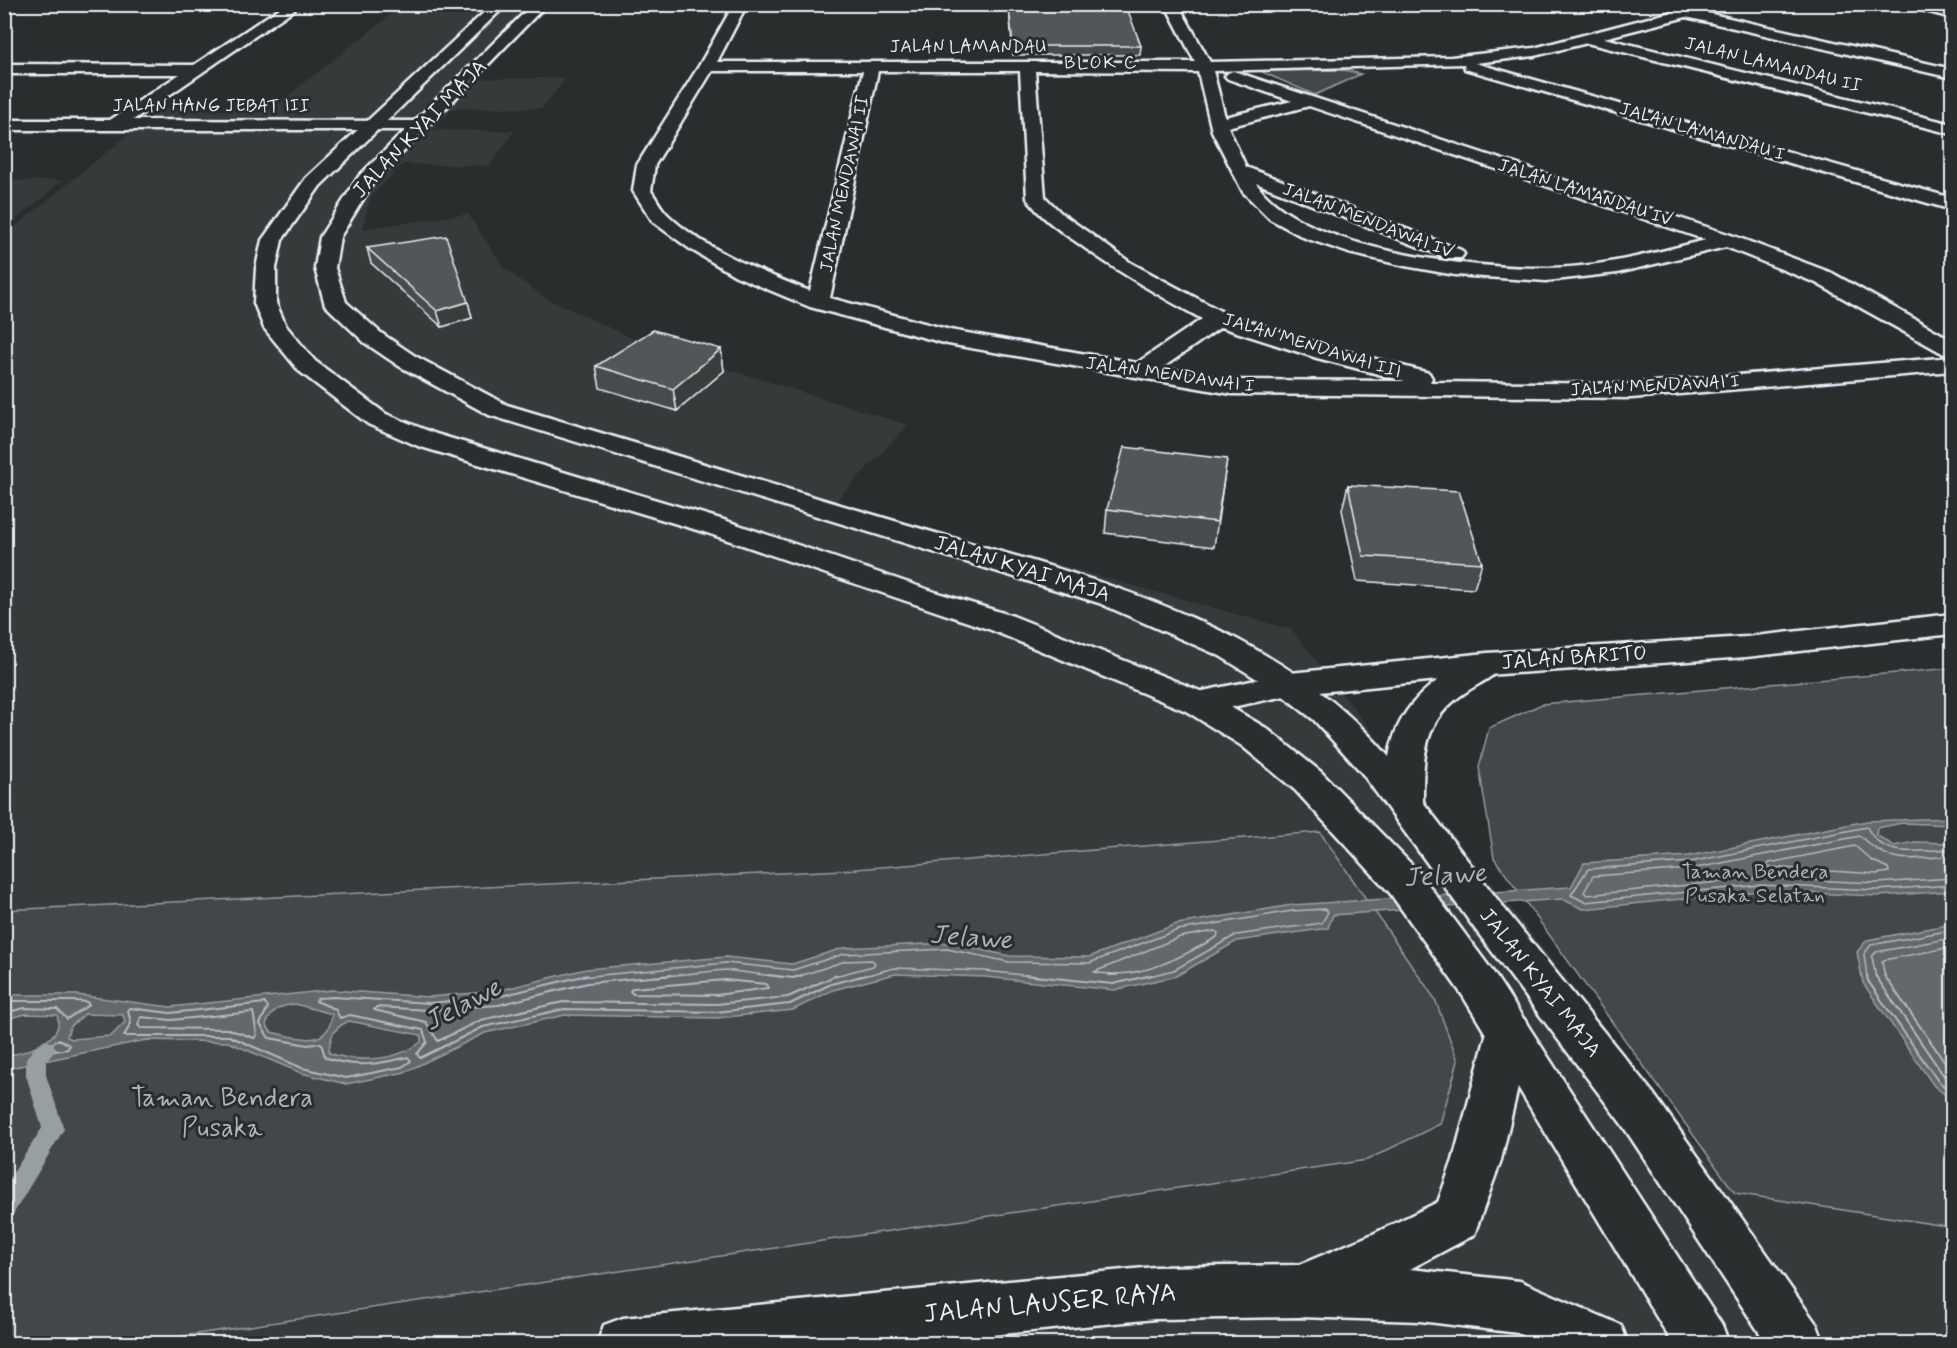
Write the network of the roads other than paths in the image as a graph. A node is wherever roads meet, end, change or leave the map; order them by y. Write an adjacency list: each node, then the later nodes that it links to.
1 (296, 4): 18 (street)
2 (501, 4): 26 (street, JALAN KYAI MAJA)
3 (541, 4): 27 (street, JALAN KYAI MAJA)
4 (741, 4): 13 (street, JALAN MENDAWAI I)
5 (1171, 4): 16 (street, JALAN MENDAWAI IV)
6 (1719, 4): 8 (street, JALAN LAMANDAU)
7 (1905, 4): 9 (street)
8 (1685, 13): 10 (street, JALAN LAMANDAU); 19 (street)
9 (1953, 14)
10 (1585, 38): 11 (street, JALAN LAMANDAU); 28 (street, JALAN LAMANDAU II)
11 (1451, 61): 12 (street, JALAN LAMANDAU); 30 (street, JALAN LAMANDAU I)
12 (1408, 63): 16 (street, JALAN LAMANDAU); 20 (street, JALAN LAMANDAU)
13 (707, 66): 14 (street, JALAN LAMANDAU); 33 (street, JALAN MENDAWAI I)
14 (872, 66): 15 (street, JALAN LAMANDAU); 33 (street, JALAN MENDAWAI II)
15 (1027, 66): 16 (street, JALAN LAMANDAU); 34 (street, JALAN MENDAWAI III)
16 (1205, 67): 22 (street, JALAN LAMANDAU IV); 23 (street, JALAN MENDAWAI IV)
17 (4, 69): 18 (street)
18 (197, 70): 25 (street)
19 (1953, 73)
20 (1365, 80)
21 (1332, 92): 22 (street)
22 (1311, 101): 23 (street); 31 (street, JALAN LAMANDAU IV)
23 (1219, 124): 29 (street, JALAN MENDAWAI IV)
24 (4, 125): 25 (street, JALAN HANG JEBAT III)
25 (113, 126): 26 (street, JALAN HANG JEBAT III)
26 (369, 126): 27 (street, JALAN HANG JEBAT III); 40 (street, JALAN KYAI MAJA)
27 (417, 126): 39 (street, JALAN KYAI MAJA)
28 (1953, 129)
29 (1241, 171): 32 (street, JALAN MENDAWAI IV); 32 (street, JALAN MENDAWAI IV)
30 (1953, 204)
31 (1727, 240): 32 (street, JALAN MENDAWAI IV); 35 (street, JALAN LAMANDAU IV)
32 (1496, 271)
33 (818, 302): 37 (street, JALAN MENDAWAI I)
34 (1218, 319): 37 (street); 38 (street, JALAN MENDAWAI III)
35 (1953, 349)
36 (1953, 364): 38 (street, JALAN MENDAWAI I)
37 (1140, 372): 38 (street, JALAN MENDAWAI I)
38 (1468, 390)
39 (765, 491): 40 (street); 43 (street, JALAN KYAI MAJA)
40 (717, 527): 44 (street, JALAN KYAI MAJA)
41 (1953, 624): 42 (street, JALAN BARITO)
42 (1487, 664): 43 (street, JALAN BARITO); 45 (street)
43 (1290, 684): 44 (street, JALAN BARITO); 45 (street, JALAN KYAI MAJA)
44 (1198, 703): 46 (street, JALAN KYAI MAJA)
45 (1405, 804): 51 (street, JALAN KYAI MAJA)
46 (1509, 1032): 47 (street, JALAN LAUSER RAYA); 50 (street, JALAN KYAI MAJA)
47 (1299, 1291): 48 (street, JALAN LAUSER RAYA); 49 (street, JALAN LAUSER RAYA)
48 (623, 1344)
49 (1602, 1344)
50 (1703, 1344)
51 (1798, 1344)

